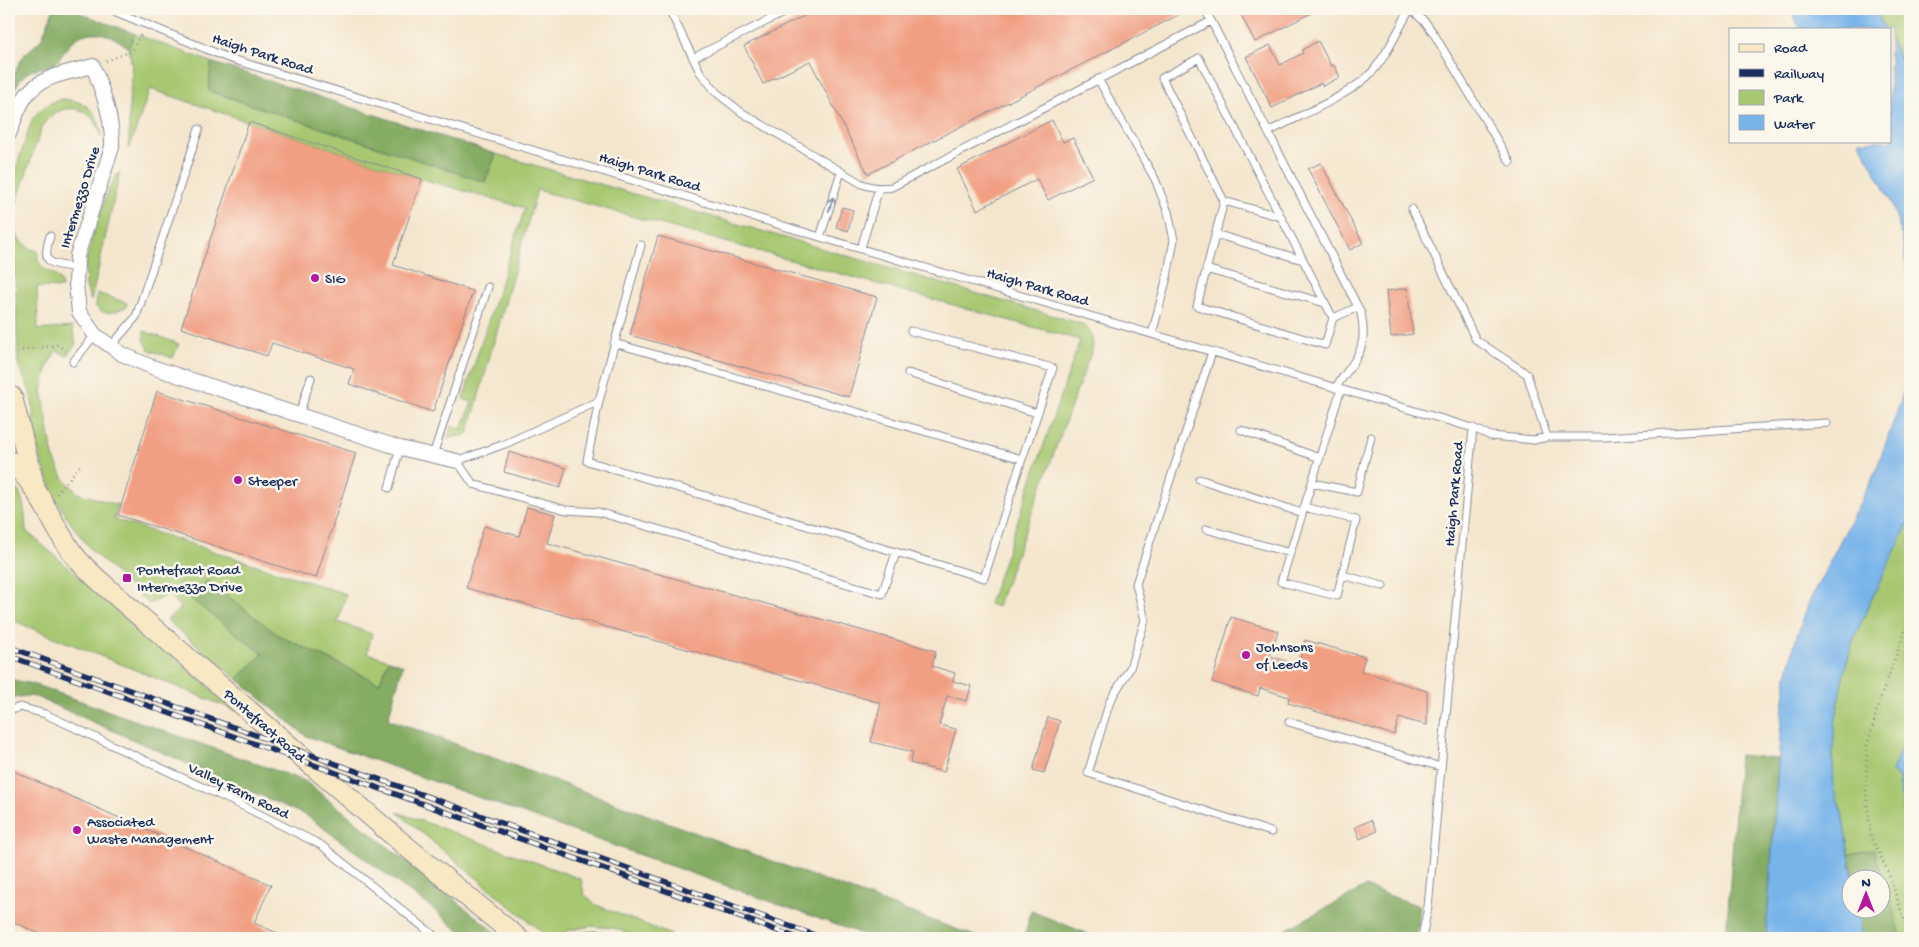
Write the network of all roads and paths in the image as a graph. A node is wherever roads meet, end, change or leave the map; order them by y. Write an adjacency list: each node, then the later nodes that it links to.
1 (109, 9): 8 (lane, Haigh Park Road)
2 (669, 9): 9 (lane)
3 (791, 9): 6 (lane)
4 (1205, 9): 7 (lane)
5 (1410, 9): 13 (lane); 15 (lane)
6 (776, 12): 9 (lane)
7 (1211, 21): 11 (lane); 13 (lane)
8 (146, 24): 10 (path); 23 (lane, Haigh Park Road)
9 (693, 58): 16 (lane)
10 (93, 66): 14 (street); 27 (street, Intermezzo Drive)
11 (1098, 79): 17 (lane); 34 (lane)
12 (199, 129): 37 (lane)
13 (1268, 132): 31 (lane)
14 (9, 134)
15 (1510, 162)
16 (841, 172): 17 (lane); 23 (lane, one-way to 16)
17 (879, 188): 25 (lane)
18 (1224, 201): 20 (lane); 20 (lane); 21 (lane)
19 (1412, 209): 53 (lane)
20 (1281, 216): 26 (lane)
21 (1215, 234): 26 (lane); 28 (lane)
22 (50, 236): 27 (lane)
23 (820, 237): 25 (lane, Haigh Park Road)
24 (640, 245): 36 (lane)
25 (861, 248): 34 (lane, Haigh Park Road)
26 (1303, 260): 30 (lane)
27 (77, 268): 35 (street, Intermezzo Drive)
28 (1206, 269): 30 (lane); 32 (lane)
29 (488, 287): 55 (lane)
30 (1325, 303): 32 (lane)
31 (1358, 307): 32 (lane); 43 (lane)
32 (1333, 318)
33 (911, 331): 46 (lane)
34 (1152, 334): 39 (lane, Haigh Park Road)
35 (95, 335): 37 (street, Intermezzo Drive); 40 (lane)
36 (614, 343): 45 (lane); 57 (lane)
37 (111, 346): 47 (street, Intermezzo Drive)
38 (12, 352): 40 (path)
39 (1212, 352): 43 (lane, Haigh Park Road); 76 (lane)
40 (74, 360)
41 (908, 373): 46 (lane)
42 (311, 378): 47 (lane)
43 (1338, 389): 50 (lane, Haigh Park Road); 56 (lane)
44 (11, 392): 49 (main road); 64 (main road, Pontefract Road)
45 (599, 401): 58 (lane); 68 (lane)
46 (1037, 413): 57 (lane)
47 (299, 415): 54 (street, Intermezzo Drive)
48 (1826, 423): 53 (lane)
49 (9, 424)
50 (1473, 428): 53 (lane); 75 (lane, Haigh Park Road)
51 (1241, 430): 56 (lane)
52 (1371, 437): 62 (lane)
53 (1547, 437)
54 (400, 448): 55 (street, Intermezzo Drive); 63 (lane)
55 (433, 455): 58 (street, Intermezzo Drive)
56 (1320, 458): 62 (lane)
57 (1022, 459): 68 (lane)
58 (456, 460): 68 (lane)
59 (9, 461): 64 (main road, Pontefract Road)
60 (82, 463): 65 (path)
61 (1199, 479): 66 (lane)
62 (1312, 483): 66 (lane)
63 (389, 488)
64 (35, 490): 65 (main road, Pontefract Road)
65 (45, 508): 79 (main road, Pontefract Road)
66 (1303, 510): 69 (lane); 70 (lane)
67 (1206, 529): 69 (lane)
68 (896, 553)
69 (1290, 553): 70 (lane)
70 (1342, 575): 71 (lane)
71 (1383, 586)
72 (1910, 617): 77 (path)
73 (9, 711): 78 (lane, Valley Farm Road)
74 (1289, 722): 75 (lane)
75 (1442, 767): 82 (lane, Haigh Park Road)
76 (1271, 832)
77 (1910, 936)
78 (437, 938)
79 (518, 938)
80 (567, 938): 81 (lane)
81 (622, 938)
82 (1422, 938)

